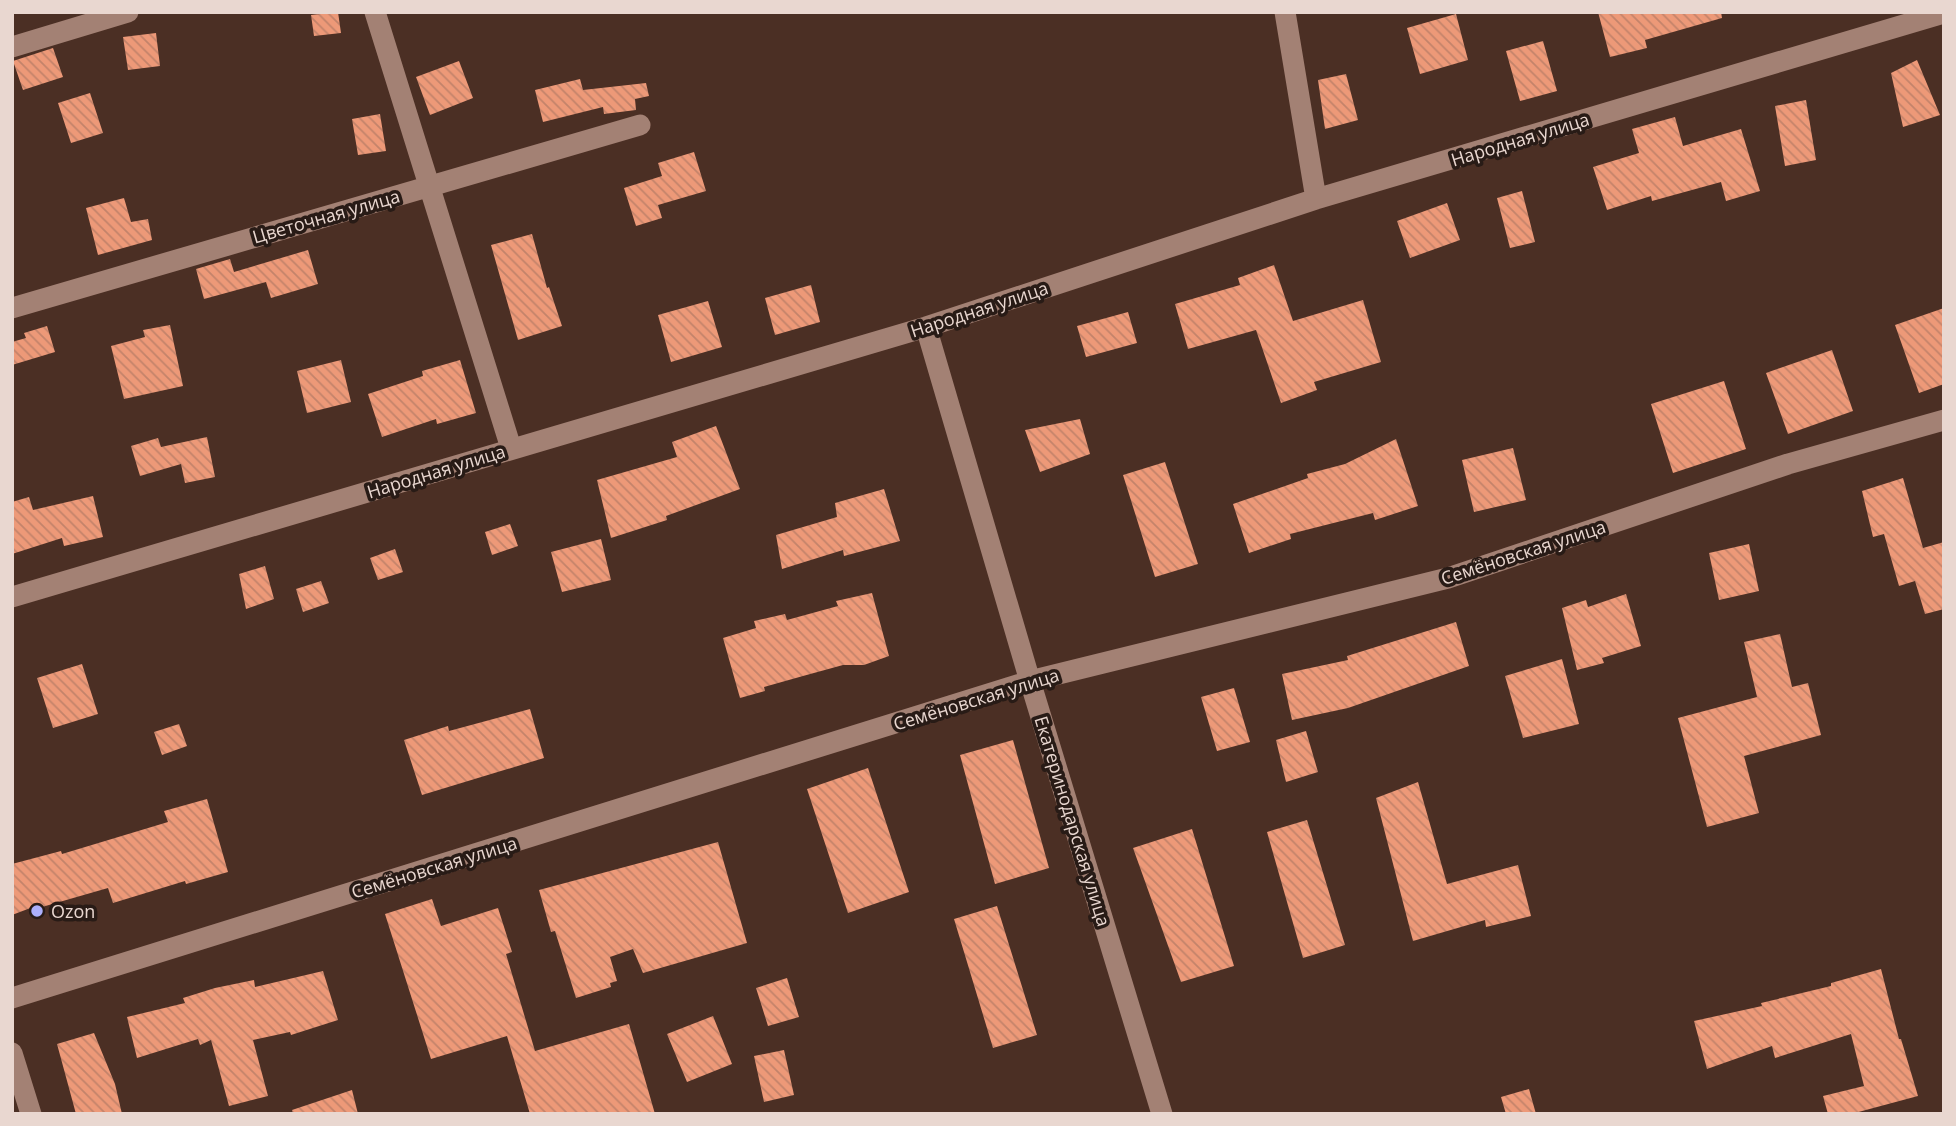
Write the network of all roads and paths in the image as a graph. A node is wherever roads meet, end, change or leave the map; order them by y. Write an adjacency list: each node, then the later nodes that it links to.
1 (128, 12): 5 (street)
2 (375, 12): 7 (street)
3 (1284, 12): 8 (street)
4 (1944, 13): 8 (street, Народная улица)
5 (12, 47)
6 (640, 125): 7 (street, Цветочная улица)
7 (427, 186): 9 (street, Цветочная улица); 12 (street)
8 (1316, 199): 10 (street, Народная улица)
9 (12, 307)
10 (926, 327): 12 (street, Народная улица); 14 (street, Екатеринодарская улица)
11 (1944, 420): 14 (street, Семёновская улица)
12 (511, 448): 13 (street, Народная улица)
13 (12, 597)
14 (1030, 681): 15 (street, Семёновская улица); 18 (street, Екатеринодарская улица)
15 (12, 998)
16 (12, 1053): 17 (street)
17 (31, 1114)
18 (1162, 1114)

